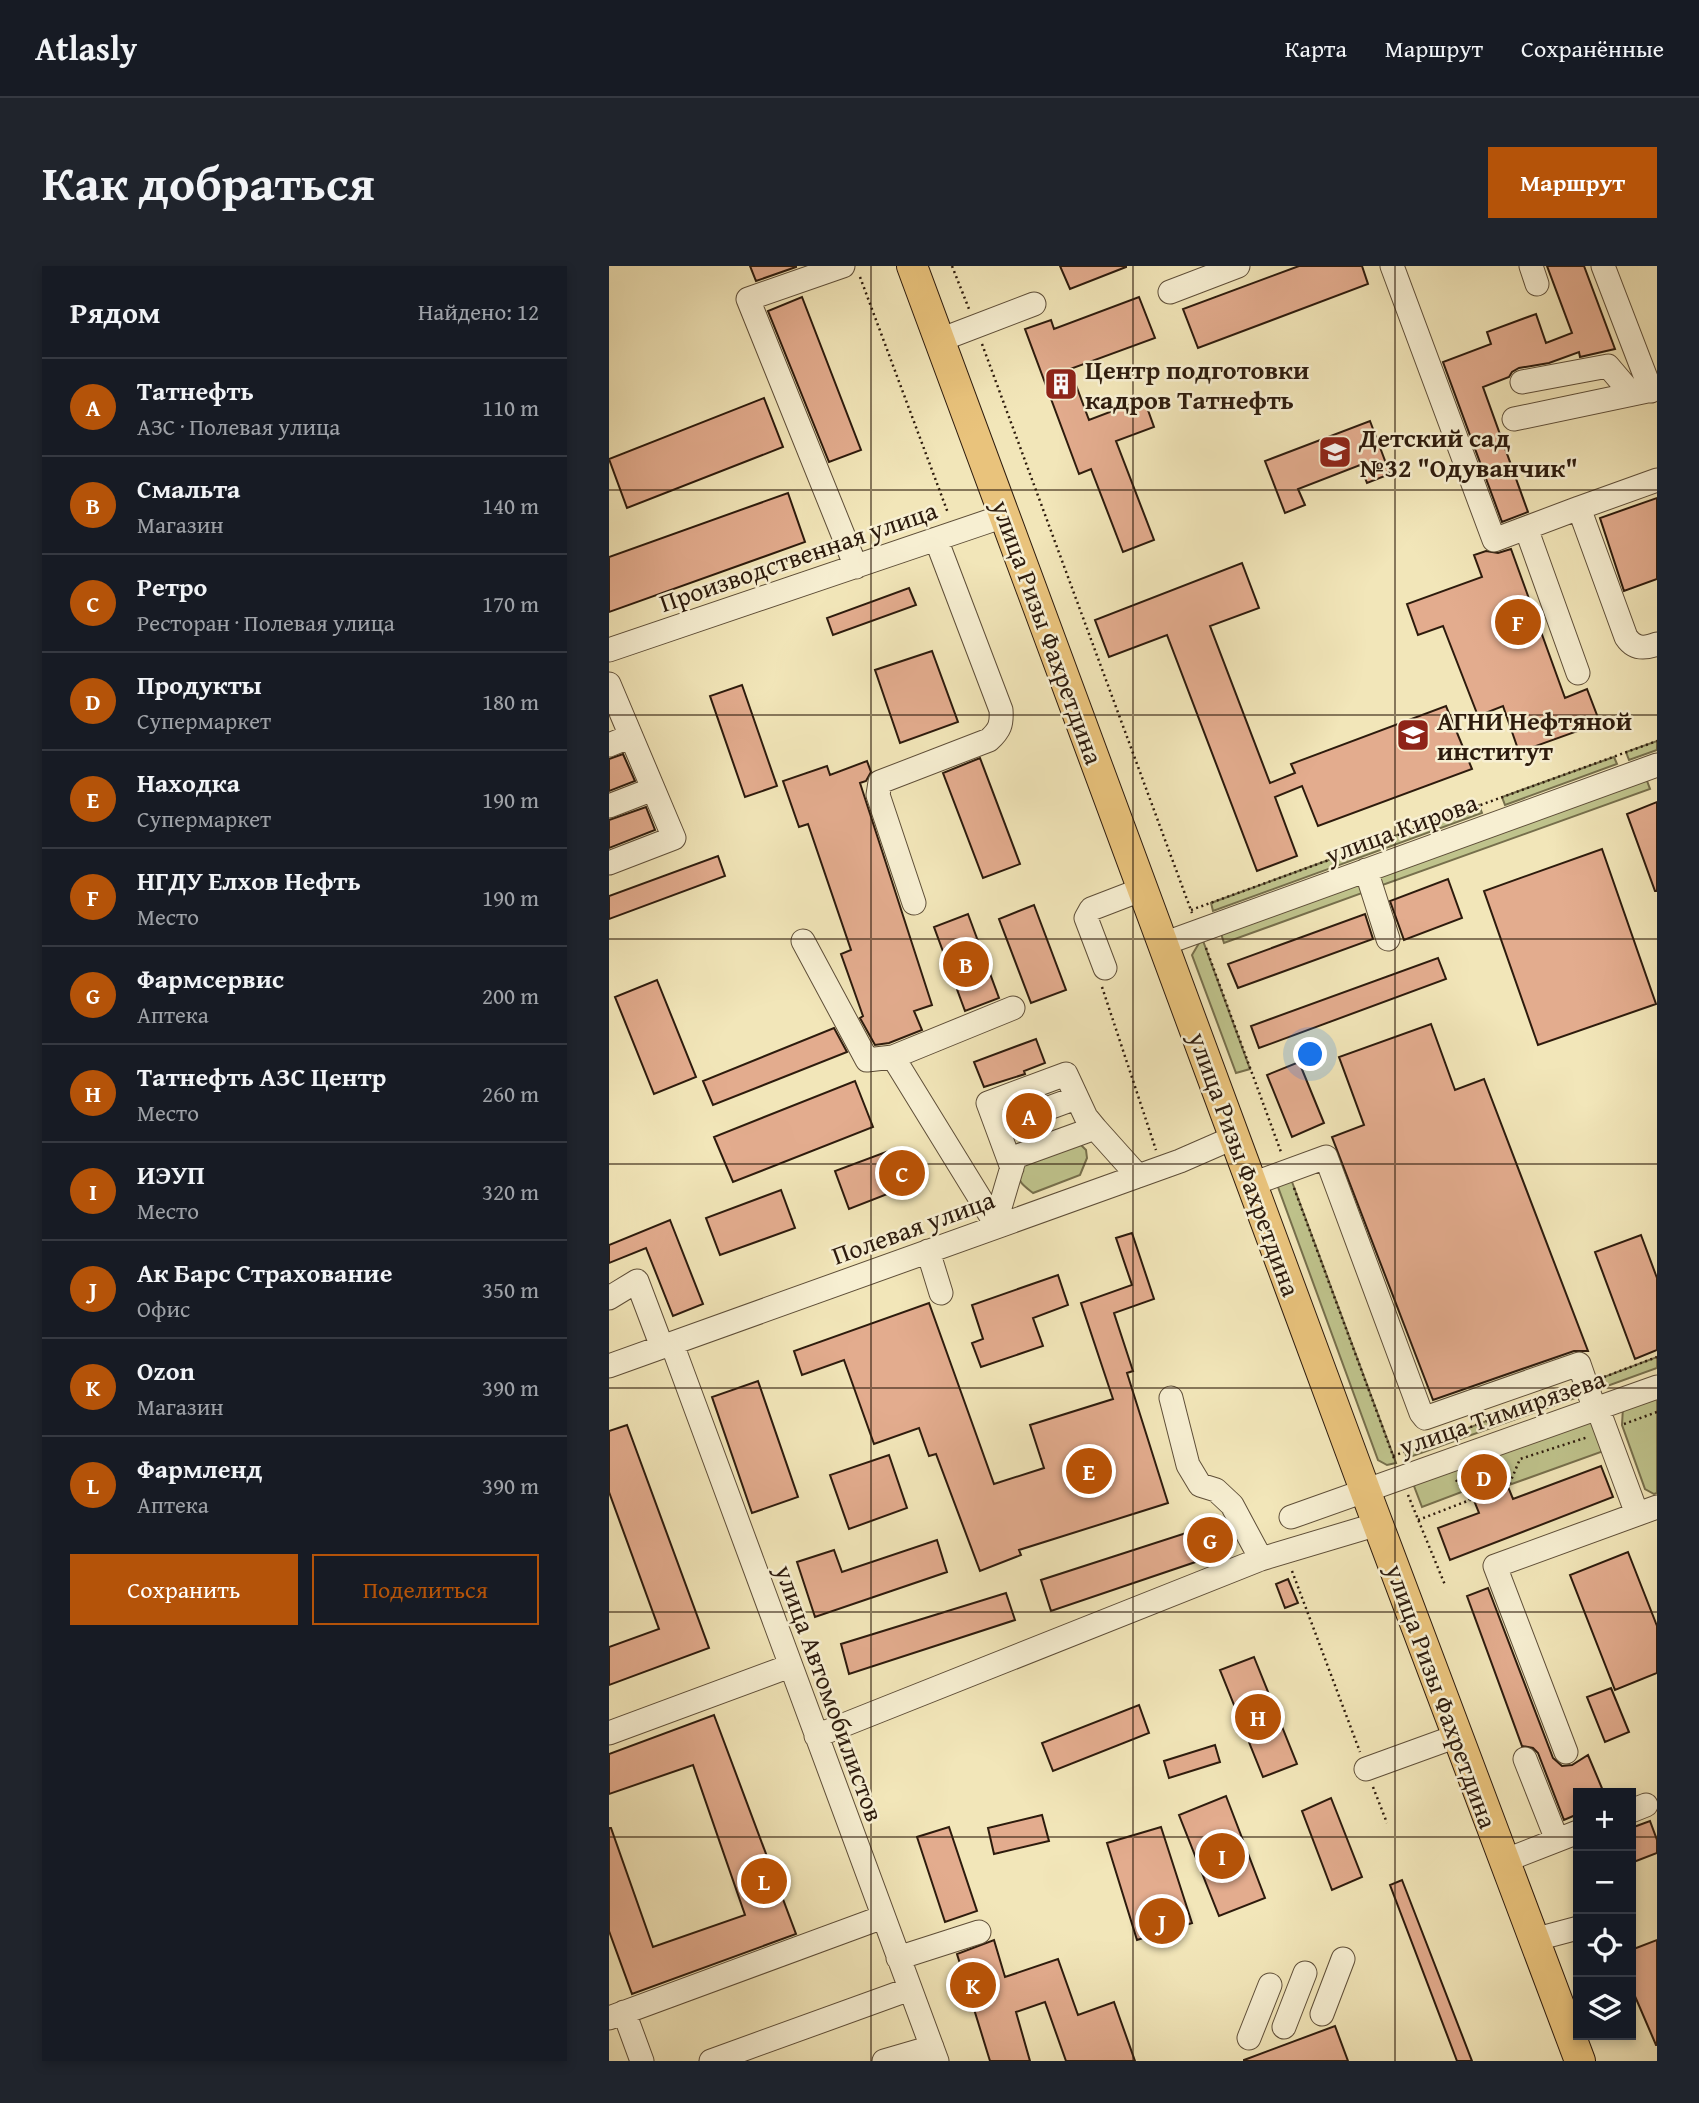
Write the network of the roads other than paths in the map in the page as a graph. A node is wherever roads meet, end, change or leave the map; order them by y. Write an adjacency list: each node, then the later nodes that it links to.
1 (843, 266): 17 (street)
2 (912, 266): 8 (main road, улица Ризы Фахретдина)
3 (1238, 266): 6 (street)
4 (1392, 266): 15 (street)
5 (1603, 266): 10 (street)
6 (1170, 292)
7 (1034, 304): 8 (street)
8 (940, 340): 14 (main road, улица Ризы Фахретдина)
9 (1522, 382): 10 (street)
10 (1646, 391): 11 (street)
11 (1514, 419)
12 (1657, 480): 13 (street)
13 (1580, 508): 15 (street); 18 (street)
14 (1004, 516): 16 (street, Производственная улица); 29 (main road, улица Ризы Фахретдина)
15 (1526, 528): 20 (street)
16 (946, 536): 17 (street, Производственная улица); 30 (street)
17 (856, 567): 19 (street, Производственная улица)
18 (1657, 645)
19 (609, 650)
20 (1578, 673)
21 (609, 684): 22 (street)
22 (631, 736): 23 (street); 25 (street)
23 (609, 745)
24 (1657, 765): 28 (street, улица Кирова)
25 (653, 789): 26 (street); 27 (street)
26 (609, 806)
27 (609, 863)
28 (1366, 870): 31 (street); 33 (street, улица Кирова)
29 (1143, 889): 33 (main road, улица Ризы Фахретдина); 34 (street)
30 (914, 903)
31 (1388, 939)
32 (803, 941): 36 (street)
33 (1164, 944): 38 (main road, улица Ризы Фахретдина)
34 (1105, 968)
35 (1013, 1008): 36 (street)
36 (893, 1057): 42 (street)
37 (1086, 1115): 39 (street); 39 (street); 40 (street)
38 (1235, 1138): 40 (street, Полевая улица); 41 (main road, улица Ризы Фахретдина)
39 (1004, 1148): 42 (street)
40 (1138, 1176): 42 (street, Полевая улица)
41 (1252, 1184): 50 (street); 51 (main road, улица Ризы Фахретдина)
42 (997, 1224): 43 (street, Полевая улица)
43 (928, 1251): 44 (street); 46 (street, Полевая улица)
44 (941, 1293)
45 (609, 1298): 46 (street, улица Автомобилистов)
46 (667, 1345): 47 (street, Полевая улица); 56 (street, улица Автомобилистов)
47 (609, 1366)
48 (1657, 1387): 50 (street, улица Тимирязева)
49 (1171, 1398): 55 (street)
50 (1596, 1409): 51 (street, улица Тимирязева); 52 (street)
51 (1365, 1490): 53 (street, улица Тимирязева); 54 (main road, улица Ризы Фахретдина)
52 (1647, 1511): 60 (street)
53 (1291, 1517)
54 (1378, 1524): 55 (street); 59 (main road, улица Ризы Фахретдина)
55 (1261, 1559): 58 (street)
56 (790, 1666): 57 (street); 58 (street, улица Автомобилистов)
57 (609, 1733)
58 (816, 1736): 66 (street, улица Автомобилистов)
59 (1457, 1736): 62 (street); 65 (main road, улица Ризы Фахретдина)
60 (1566, 1752)
61 (1525, 1759): 64 (street)
62 (1366, 1769)
63 (1573, 1834): 64 (street)
64 (1557, 1840): 65 (street)
65 (1504, 1861): 69 (main road, улица Ризы Фахретдина)
66 (883, 1917): 70 (street, улица Автомобилистов); 76 (street)
67 (1573, 1929): 69 (street)
68 (979, 1932): 70 (street)
69 (1533, 1940): 83 (main road, улица Ризы Фахретдина)
70 (898, 1958): 74 (street, улица Автомобилистов)
71 (1343, 1959): 75 (street)
72 (1305, 1973): 77 (street)
73 (1270, 1986): 78 (street)
74 (910, 1989): 79 (street, улица Автомобилистов); 81 (street)
75 (1322, 2014)
76 (617, 2015): 80 (street)
77 (1284, 2026)
78 (1249, 2038)
79 (935, 2054): 82 (street)
80 (642, 2061)
81 (711, 2061)
82 (886, 2061)
83 (1580, 2061)

